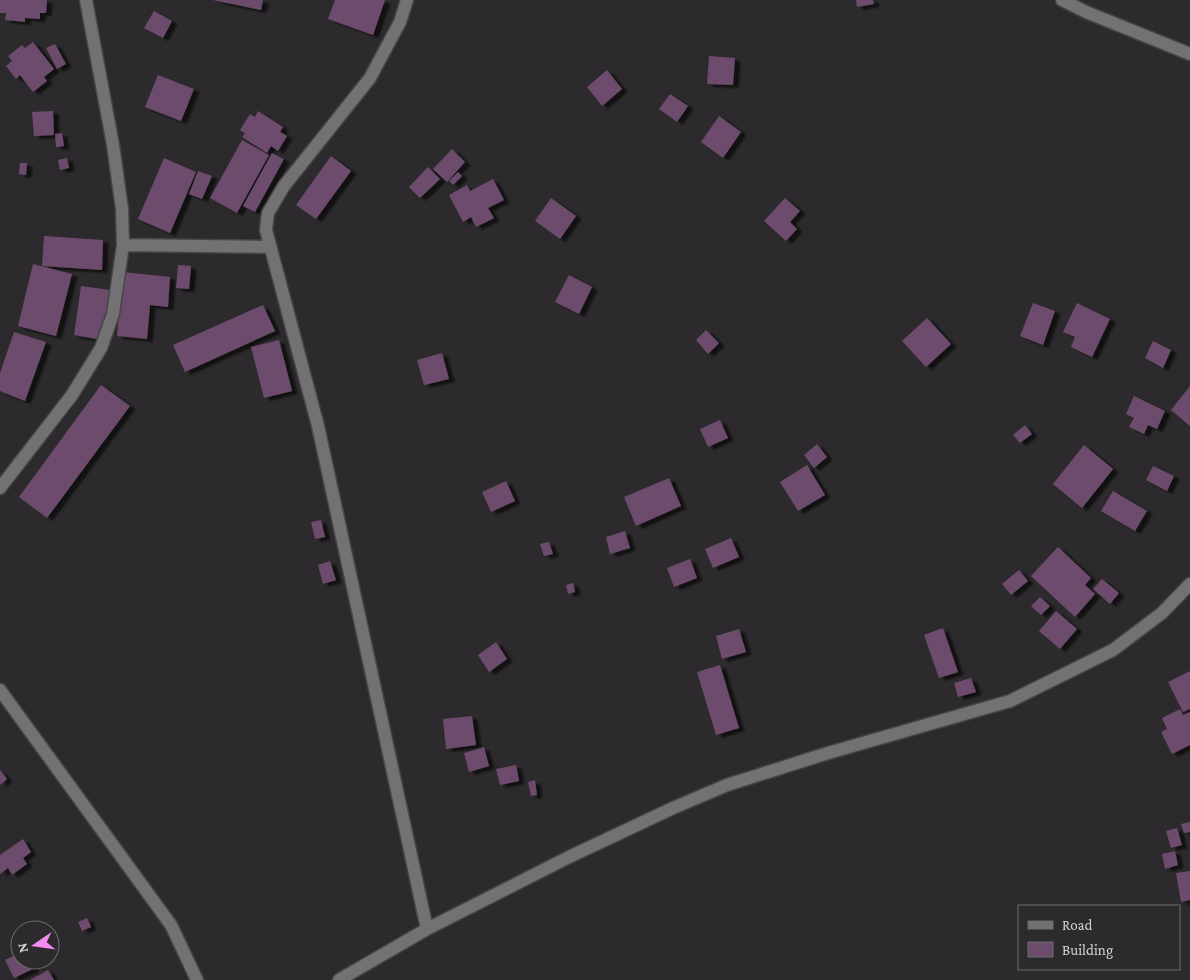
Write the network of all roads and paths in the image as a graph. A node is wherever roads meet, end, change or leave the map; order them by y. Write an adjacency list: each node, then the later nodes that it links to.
1 (86, 0): 5 (street)
2 (407, 0): 6 (street)
3 (1062, 0): 4 (street)
4 (1190, 54)
5 (123, 245): 6 (street); 7 (street)
6 (270, 247): 10 (street)
7 (0, 488)
8 (1190, 584): 10 (street)
9 (0, 690): 11 (street)
10 (427, 929): 12 (street)
11 (197, 980)
12 (339, 980)

